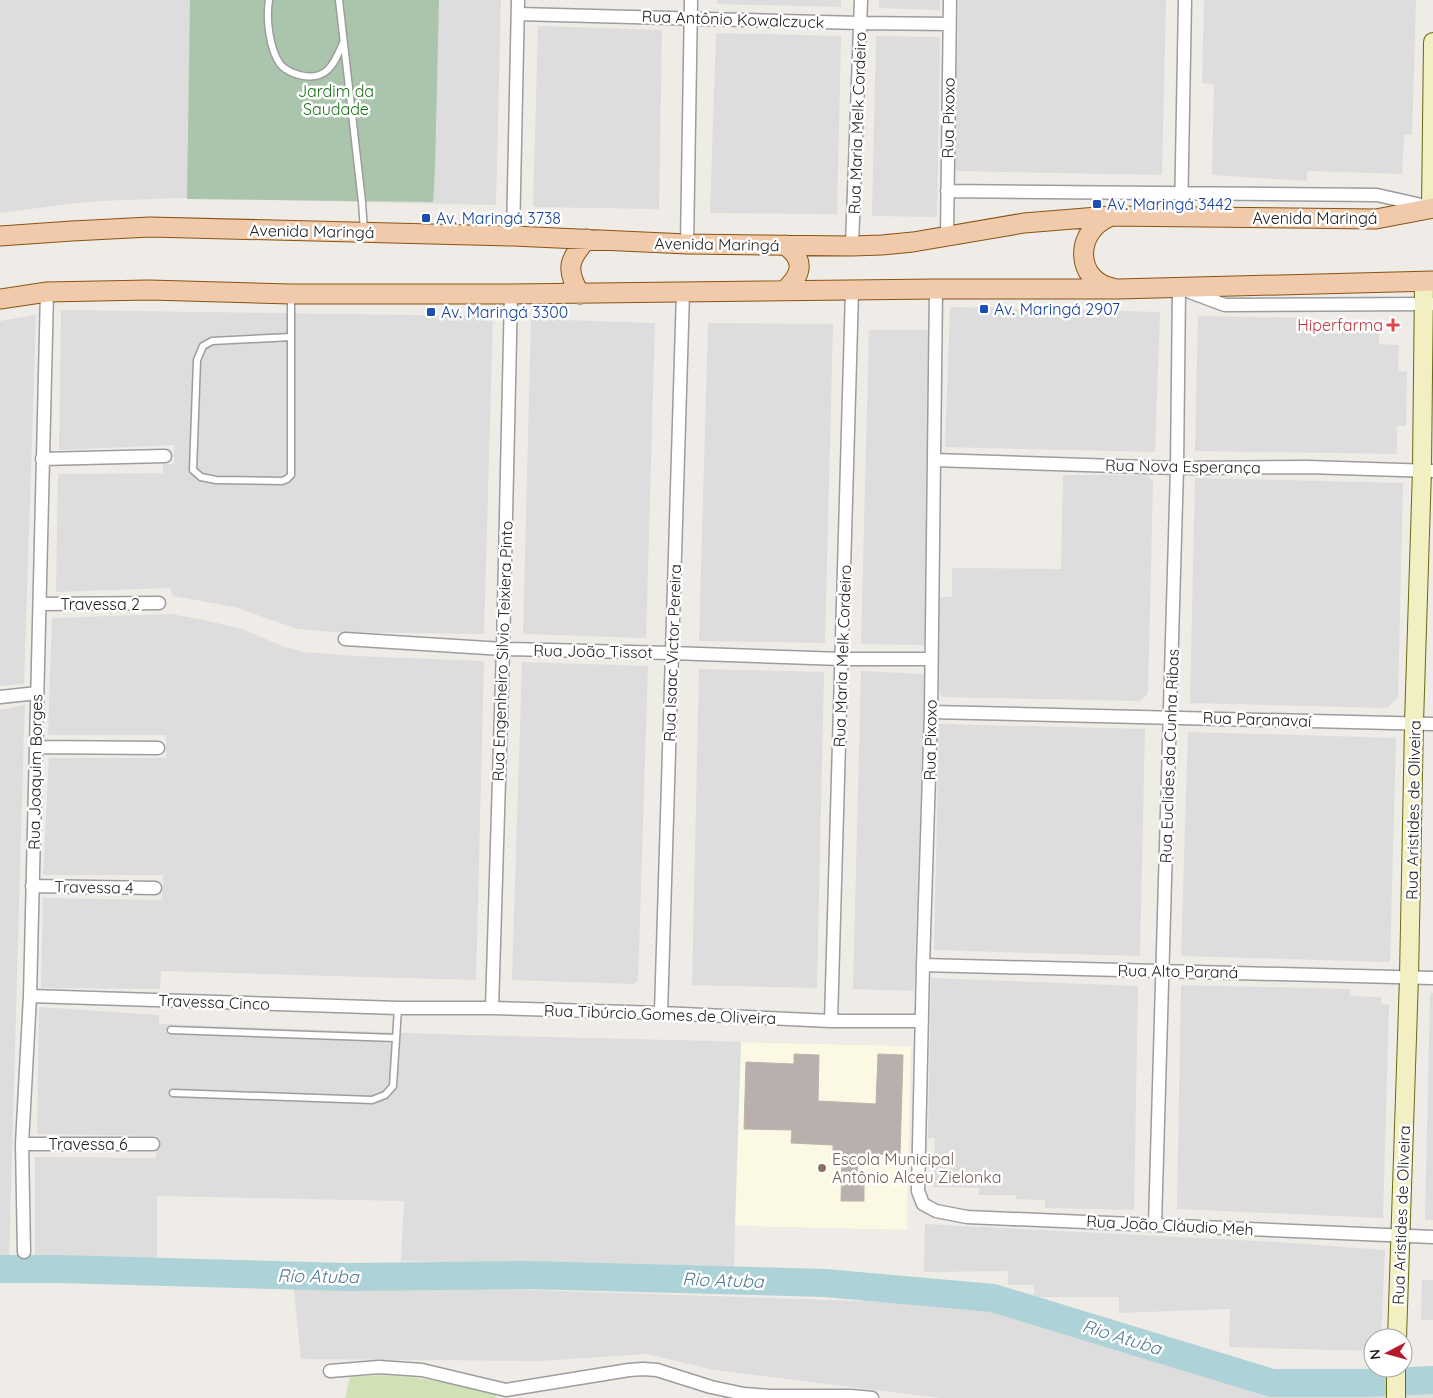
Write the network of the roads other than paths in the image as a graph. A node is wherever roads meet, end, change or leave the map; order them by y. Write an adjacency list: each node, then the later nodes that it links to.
1 (269, 0): 12 (lane)
2 (339, 0): 12 (lane)
3 (518, 0): 8 (street)
4 (691, 0): 9 (street)
5 (861, 0): 10 (street, Rua Maria Melk Cordeiro)
6 (950, 0): 11 (street, Rua Pixoxo)
7 (1185, 0): 15 (street)
8 (518, 14): 9 (street, Rua Antônio Kowalczuck); 21 (street)
9 (690, 18): 10 (street, Rua Antônio Kowalczuck); 24 (street)
10 (860, 23): 11 (street, Rua Antônio Kowalczuck); 26 (street, Rua Maria Melk Cordeiro)
11 (949, 24): 14 (street, Rua Pixoxo)
12 (344, 41): 19 (lane)
13 (1433, 42): 16 (main road)
14 (947, 191): 15 (street, Avenida Maringá); 22 (street, Rua Pixoxo)
15 (1181, 193): 16 (street, Avenida Maringá); 18 (street)
16 (1432, 208): 18 (main road, Avenida Maringá)
17 (1110, 216): 18 (main road, Avenida Maringá); 22 (main road, Avenida Maringá); 30 (main road)
18 (1181, 217)
19 (364, 232): 20 (main road, Avenida Maringá); 21 (main road, Avenida Maringá)
20 (0, 236)
21 (513, 236): 23 (main road, Avenida Maringá)
22 (948, 236): 26 (main road, Avenida Maringá)
23 (587, 239): 24 (main road, Avenida Maringá); 37 (main road)
24 (687, 244): 25 (main road, Avenida Maringá)
25 (785, 245): 26 (main road, Avenida Maringá); 32 (main road)
26 (852, 246)
27 (1428, 281): 28 (main road); 39 (main road, Rua Aristides de Oliveira)
28 (1179, 288): 30 (main road); 39 (street); 44 (street, Rua Euclides da Cunha Ribas)
29 (936, 289): 30 (main road); 31 (main road); 43 (street, Rua Pixoxo)
30 (1118, 289)
31 (852, 290): 32 (main road); 51 (street, Rua Maria Melk Cordeiro)
32 (784, 291): 34 (main road)
33 (47, 292): 35 (main road); 38 (main road); 42 (street, Rua Joaquim Borges)
34 (683, 292): 37 (main road); 50 (street, Rua Isaac Victor Pereira)
35 (291, 294): 36 (main road); 40 (lane)
36 (511, 294): 37 (main road); 49 (street, Rua Engenheiro Silvio Teixiera Pinto)
37 (580, 294)
38 (0, 300)
39 (1428, 304): 45 (main road, Rua Aristides de Oliveira)
40 (291, 337): 40 (lane)
41 (165, 456): 42 (street)
42 (42, 459): 47 (street, Rua Joaquim Borges)
43 (934, 460): 44 (street, Rua Nova Esperança); 52 (street, Rua Pixoxo)
44 (1177, 468): 45 (street, Rua Nova Esperança); 56 (street, Rua Euclides da Cunha Ribas)
45 (1428, 470): 57 (main road, Rua Aristides de Oliveira)
46 (160, 603): 47 (street, Travessa 2)
47 (40, 604): 53 (street, Rua Joaquim Borges)
48 (344, 639): 49 (street, Rua João Tissot)
49 (503, 649): 50 (street, Rua João Tissot); 69 (street, Rua Engenheiro Silvio Teixiera Pinto)
50 (671, 653): 51 (street, Rua João Tissot); 70 (street, Rua Isaac Victor Pereira)
51 (842, 659): 52 (street, Rua João Tissot); 71 (street, Rua Maria Melk Cordeiro)
52 (931, 659): 55 (street, Rua Pixoxo)
53 (37, 693): 54 (street); 59 (street, Rua Joaquim Borges)
54 (0, 698)
55 (931, 712): 56 (street, Rua Paranavaí); 63 (street, Rua Pixoxo)
56 (1170, 717): 57 (street, Rua Paranavaí); 64 (street, Rua Euclides da Cunha Ribas)
57 (1414, 723): 58 (street, Rua Paranavaí); 65 (main road, Rua Aristides de Oliveira)
58 (1433, 724)
59 (36, 747): 60 (street); 61 (street, Rua Joaquim Borges)
60 (158, 748)
61 (32, 886): 62 (street, Travessa 4); 67 (street, Rua Joaquim Borges)
62 (155, 888)
63 (923, 965): 64 (street, Rua Alto Paraná); 72 (street, Rua Pixoxo)
64 (1163, 971): 65 (street, Rua Alto Paraná); 79 (street, Rua Euclides da Cunha Ribas)
65 (1410, 977): 66 (street, Rua Alto Paraná); 80 (main road, Rua Aristides de Oliveira)
66 (1433, 978)
67 (30, 996): 68 (street, Travessa Cinco); 76 (street, Rua Joaquim Borges)
68 (398, 1008): 69 (street, Rua Tibúrcio Gomes de Oliveira); 74 (lane)
69 (492, 1008): 70 (street, Rua Tibúrcio Gomes de Oliveira)
70 (661, 1013): 71 (street, Rua Tibúrcio Gomes de Oliveira)
71 (831, 1021): 72 (street, Rua Tibúrcio Gomes de Oliveira)
72 (922, 1021): 78 (street, Rua Pixoxo)
73 (171, 1030): 74 (lane)
74 (396, 1038): 75 (lane)
75 (173, 1093)
76 (22, 1144): 77 (street, Travessa 6); 82 (street, Rua Joaquim Borges)
77 (153, 1144)
78 (918, 1191): 79 (street, Rua João Cláudio Meh)
79 (1154, 1224): 80 (street, Rua João Cláudio Meh)
80 (1401, 1236): 81 (street, Rua João Cláudio Meh); 83 (main road, Rua Aristides de Oliveira)
81 (1433, 1237)
82 (24, 1252)
83 (1397, 1328)
84 (330, 1371): 86 (street)
85 (1396, 1378): 88 (main road)
86 (506, 1394): 87 (street)
87 (872, 1398)
88 (1396, 1398)

